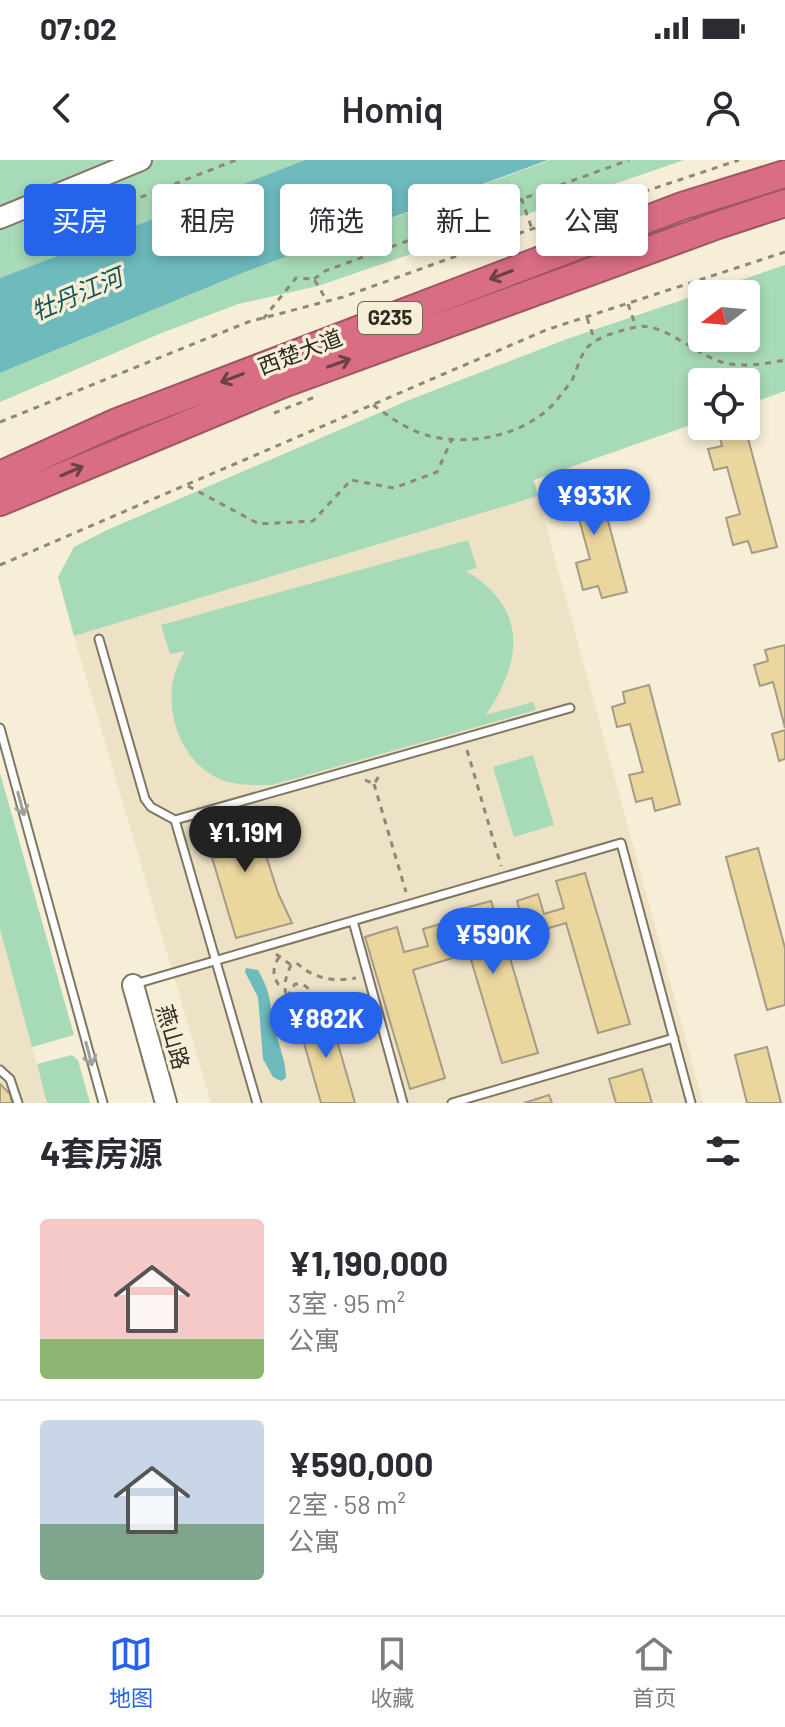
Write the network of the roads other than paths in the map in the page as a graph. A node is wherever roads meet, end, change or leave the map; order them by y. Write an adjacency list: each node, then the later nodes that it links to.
1 (141, 160): 4 (street)
2 (785, 174): 5 (highway, 西楚大道 / G235, one-way to 5)
3 (785, 203): 6 (highway, 西楚大道 / G235, one-way to 3)
4 (0, 218)
5 (0, 475)
6 (0, 502)
7 (99, 639): 10 (lane)
8 (570, 708): 10 (lane)
9 (0, 728): 17 (lane, one-way to 17)
10 (175, 820): 12 (lane)
11 (353, 921): 12 (lane); 14 (lane); 20 (lane)
12 (216, 961): 13 (lane); 19 (lane)
13 (133, 985): 18 (street, 燕山路)
14 (674, 1038): 21 (lane); 22 (lane)
15 (0, 1070): 16 (lane)
16 (18, 1103)
17 (103, 1103)
18 (166, 1103)
19 (257, 1103)
20 (403, 1103)
21 (452, 1103)
22 (691, 1103)

